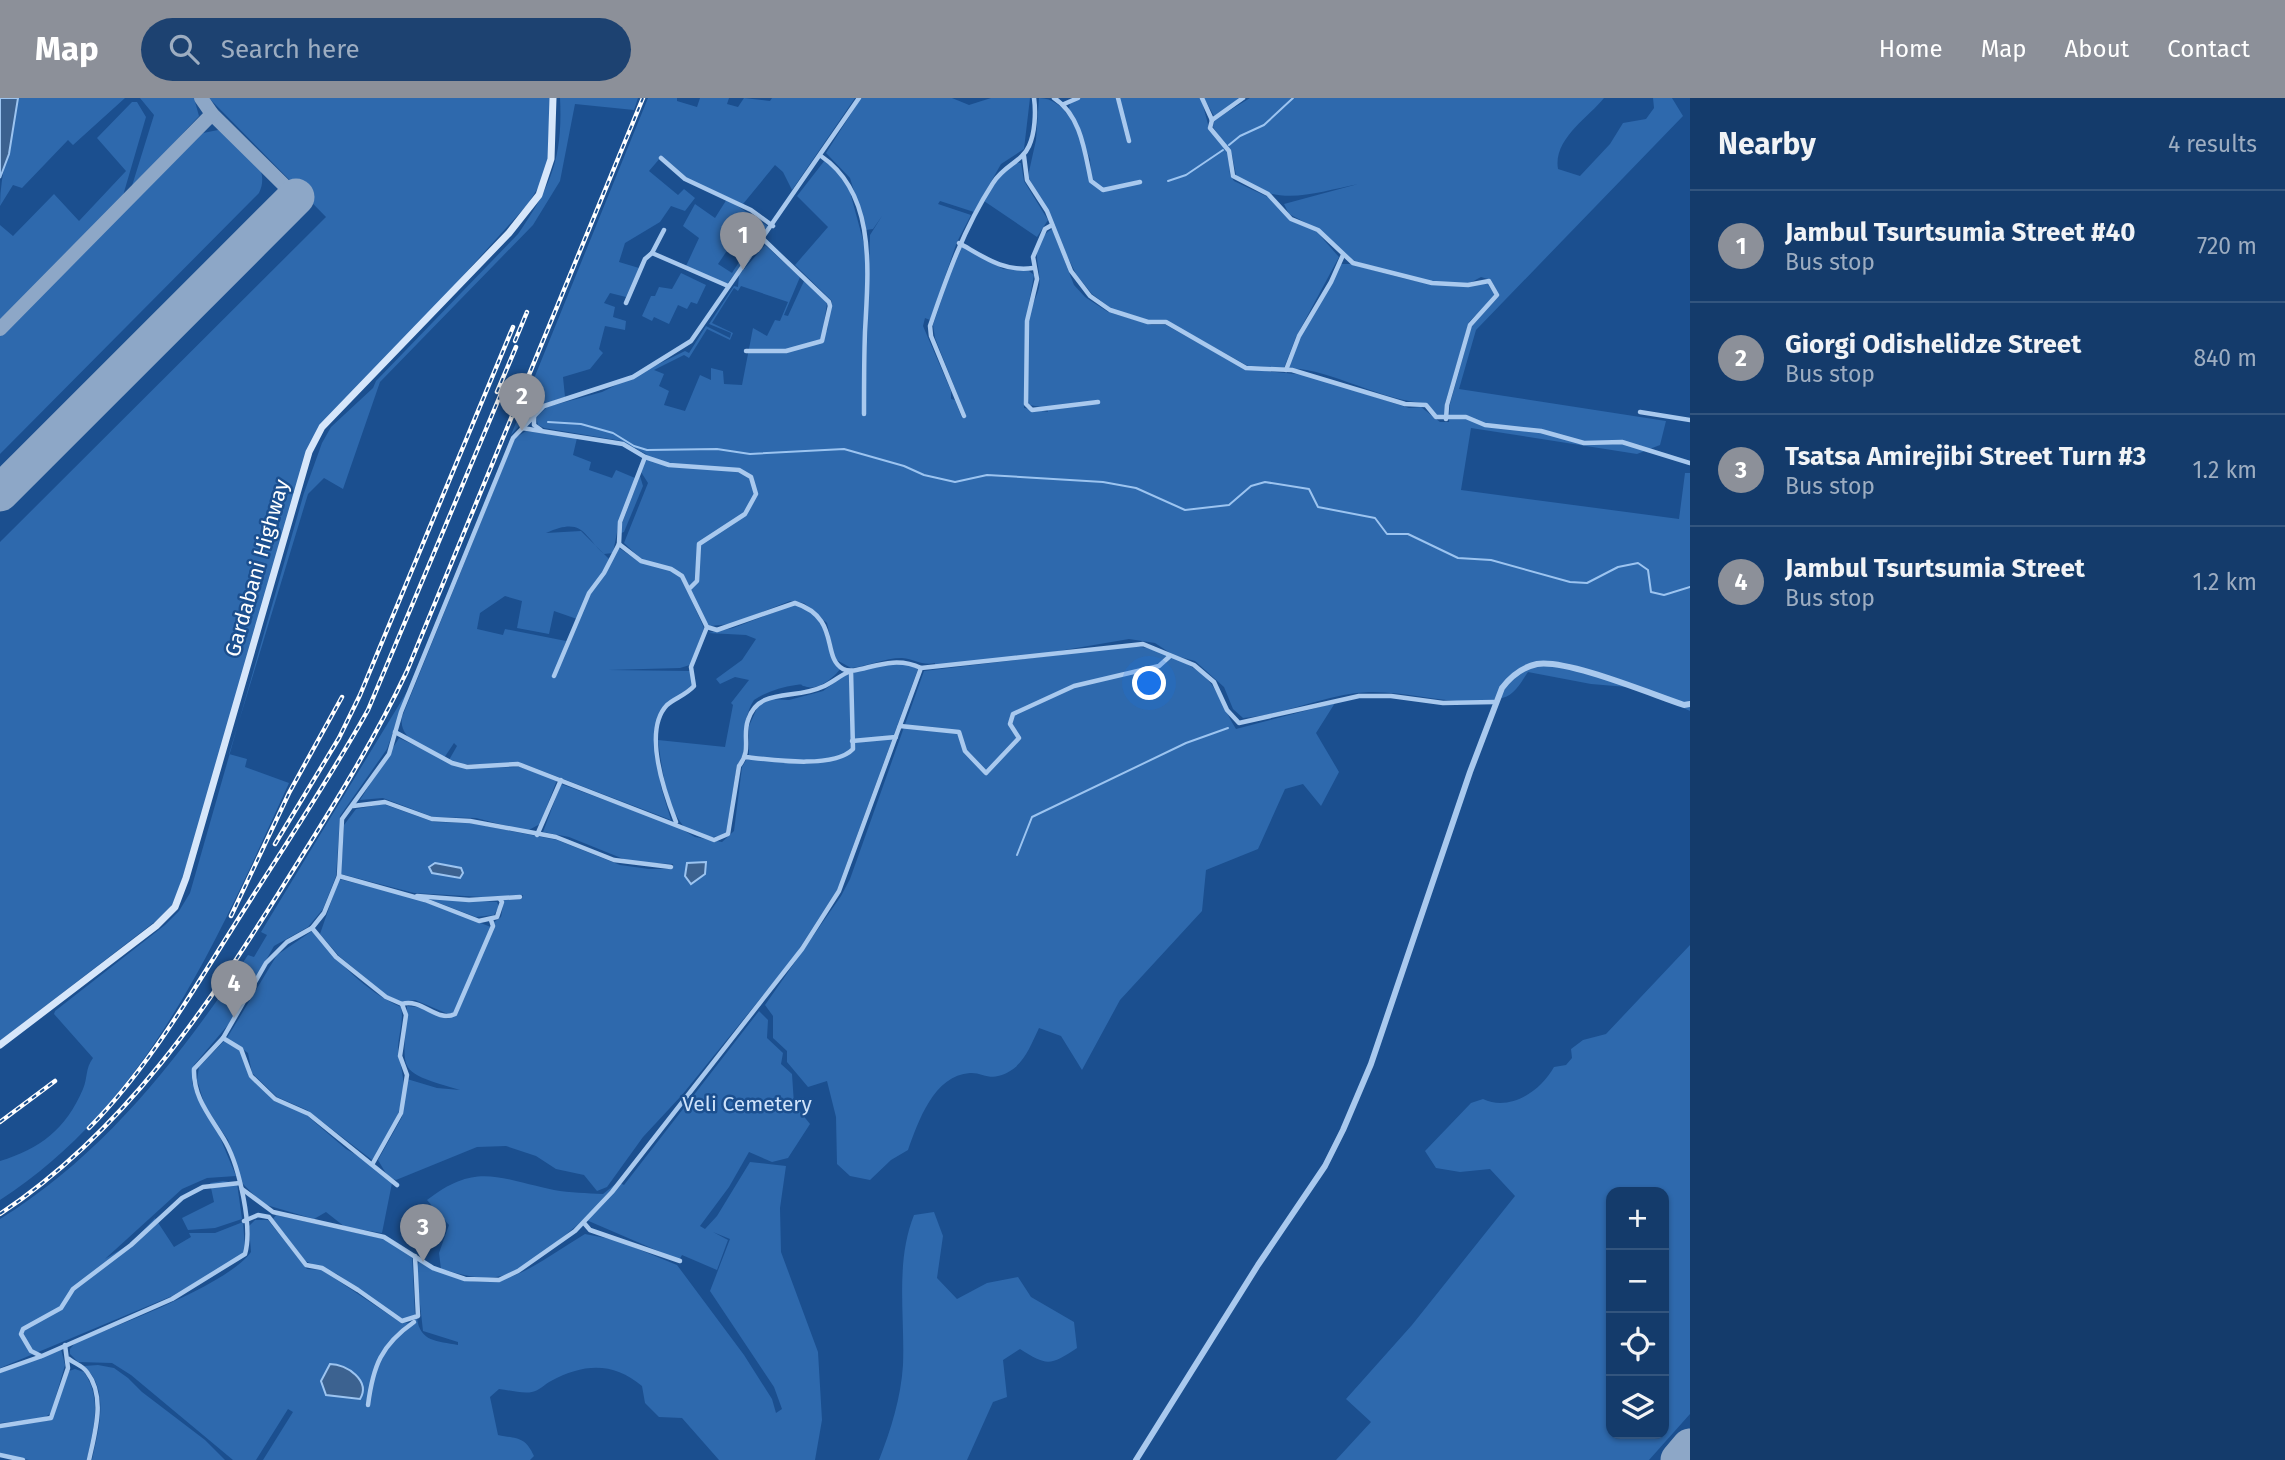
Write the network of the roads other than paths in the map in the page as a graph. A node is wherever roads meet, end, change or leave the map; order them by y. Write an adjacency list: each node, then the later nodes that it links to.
1 (553, 98): 66 (main road, Gardabani Highway)
2 (859, 98): 12 (street)
3 (1034, 98): 13 (street)
4 (1054, 98): 9 (street)
5 (1078, 98): 9 (street)
6 (1118, 98): 11 (street)
7 (1202, 98): 10 (street)
8 (1243, 98): 10 (street)
9 (1064, 104): 15 (street)
10 (1212, 120): 22 (street)
11 (1129, 141)
12 (821, 156): 17 (street); 31 (street)
13 (1024, 156): 16 (street); 20 (street)
14 (661, 158): 17 (street)
15 (1140, 182)
16 (1052, 225): 23 (street); 27 (street)
17 (773, 226): 19 (street)
18 (664, 230): 21 (street)
19 (763, 239): 24 (street); 26 (street)
20 (959, 243): 23 (street); 32 (street)
21 (652, 253): 24 (street); 25 (street)
22 (1343, 255): 27 (street); 33 (street)
23 (1032, 268): 28 (street)
24 (728, 286): 30 (street)
25 (626, 303)
26 (746, 351)
27 (1286, 370): 33 (street)
28 (1098, 402)
29 (1640, 412): 34 (street)
30 (534, 413): 35 (street); 36 (street)
31 (864, 414)
32 (964, 416)
33 (1446, 419): 38 (street)
34 (1690, 420)
35 (521, 428): 36 (street); 49 (street)
36 (545, 431): 37 (street)
37 (645, 457): 39 (street); 40 (street)
38 (1690, 463)
39 (619, 544): 40 (street); 45 (street)
40 (690, 588): 41 (street)
41 (706, 627): 44 (street); 55 (street)
42 (1170, 656): 43 (street); 46 (street); 48 (street)
43 (921, 668): 44 (street); 48 (street)
44 (851, 671): 51 (street); 52 (street)
45 (554, 676)
46 (1494, 702): 47 (street); 84 (street)
47 (1690, 704)
48 (900, 726): 50 (street)
49 (395, 732): 53 (street); 54 (street)
50 (896, 737): 51 (street); 71 (street)
51 (852, 741): 52 (street)
52 (746, 757): 55 (street)
53 (561, 780): 55 (street); 56 (street)
54 (352, 806): 56 (street); 58 (street)
55 (676, 823)
56 (537, 835): 57 (street)
57 (671, 867)
58 (339, 876): 59 (street); 63 (street)
59 (413, 896): 61 (street); 62 (street)
60 (520, 897): 61 (street)
61 (500, 899): 62 (street)
62 (491, 920): 64 (street)
63 (312, 928): 64 (street); 65 (street)
64 (402, 1004): 67 (street)
65 (223, 1038): 67 (street); 68 (street)
66 (0, 1045)
67 (373, 1163): 69 (street)
68 (240, 1185): 70 (street); 72 (street); 76 (street)
69 (397, 1185)
70 (244, 1221): 74 (street); 75 (street)
71 (584, 1223): 72 (street); 73 (street)
72 (415, 1255): 74 (street)
73 (680, 1261)
74 (418, 1316): 79 (street)
75 (65, 1345): 76 (street); 77 (street)
76 (42, 1356): 78 (street)
77 (68, 1358): 80 (street); 83 (street)
78 (0, 1371)
79 (368, 1405)
80 (0, 1426)
81 (0, 1455): 82 (street)
82 (23, 1460)
83 (89, 1460)
84 (1136, 1460)

